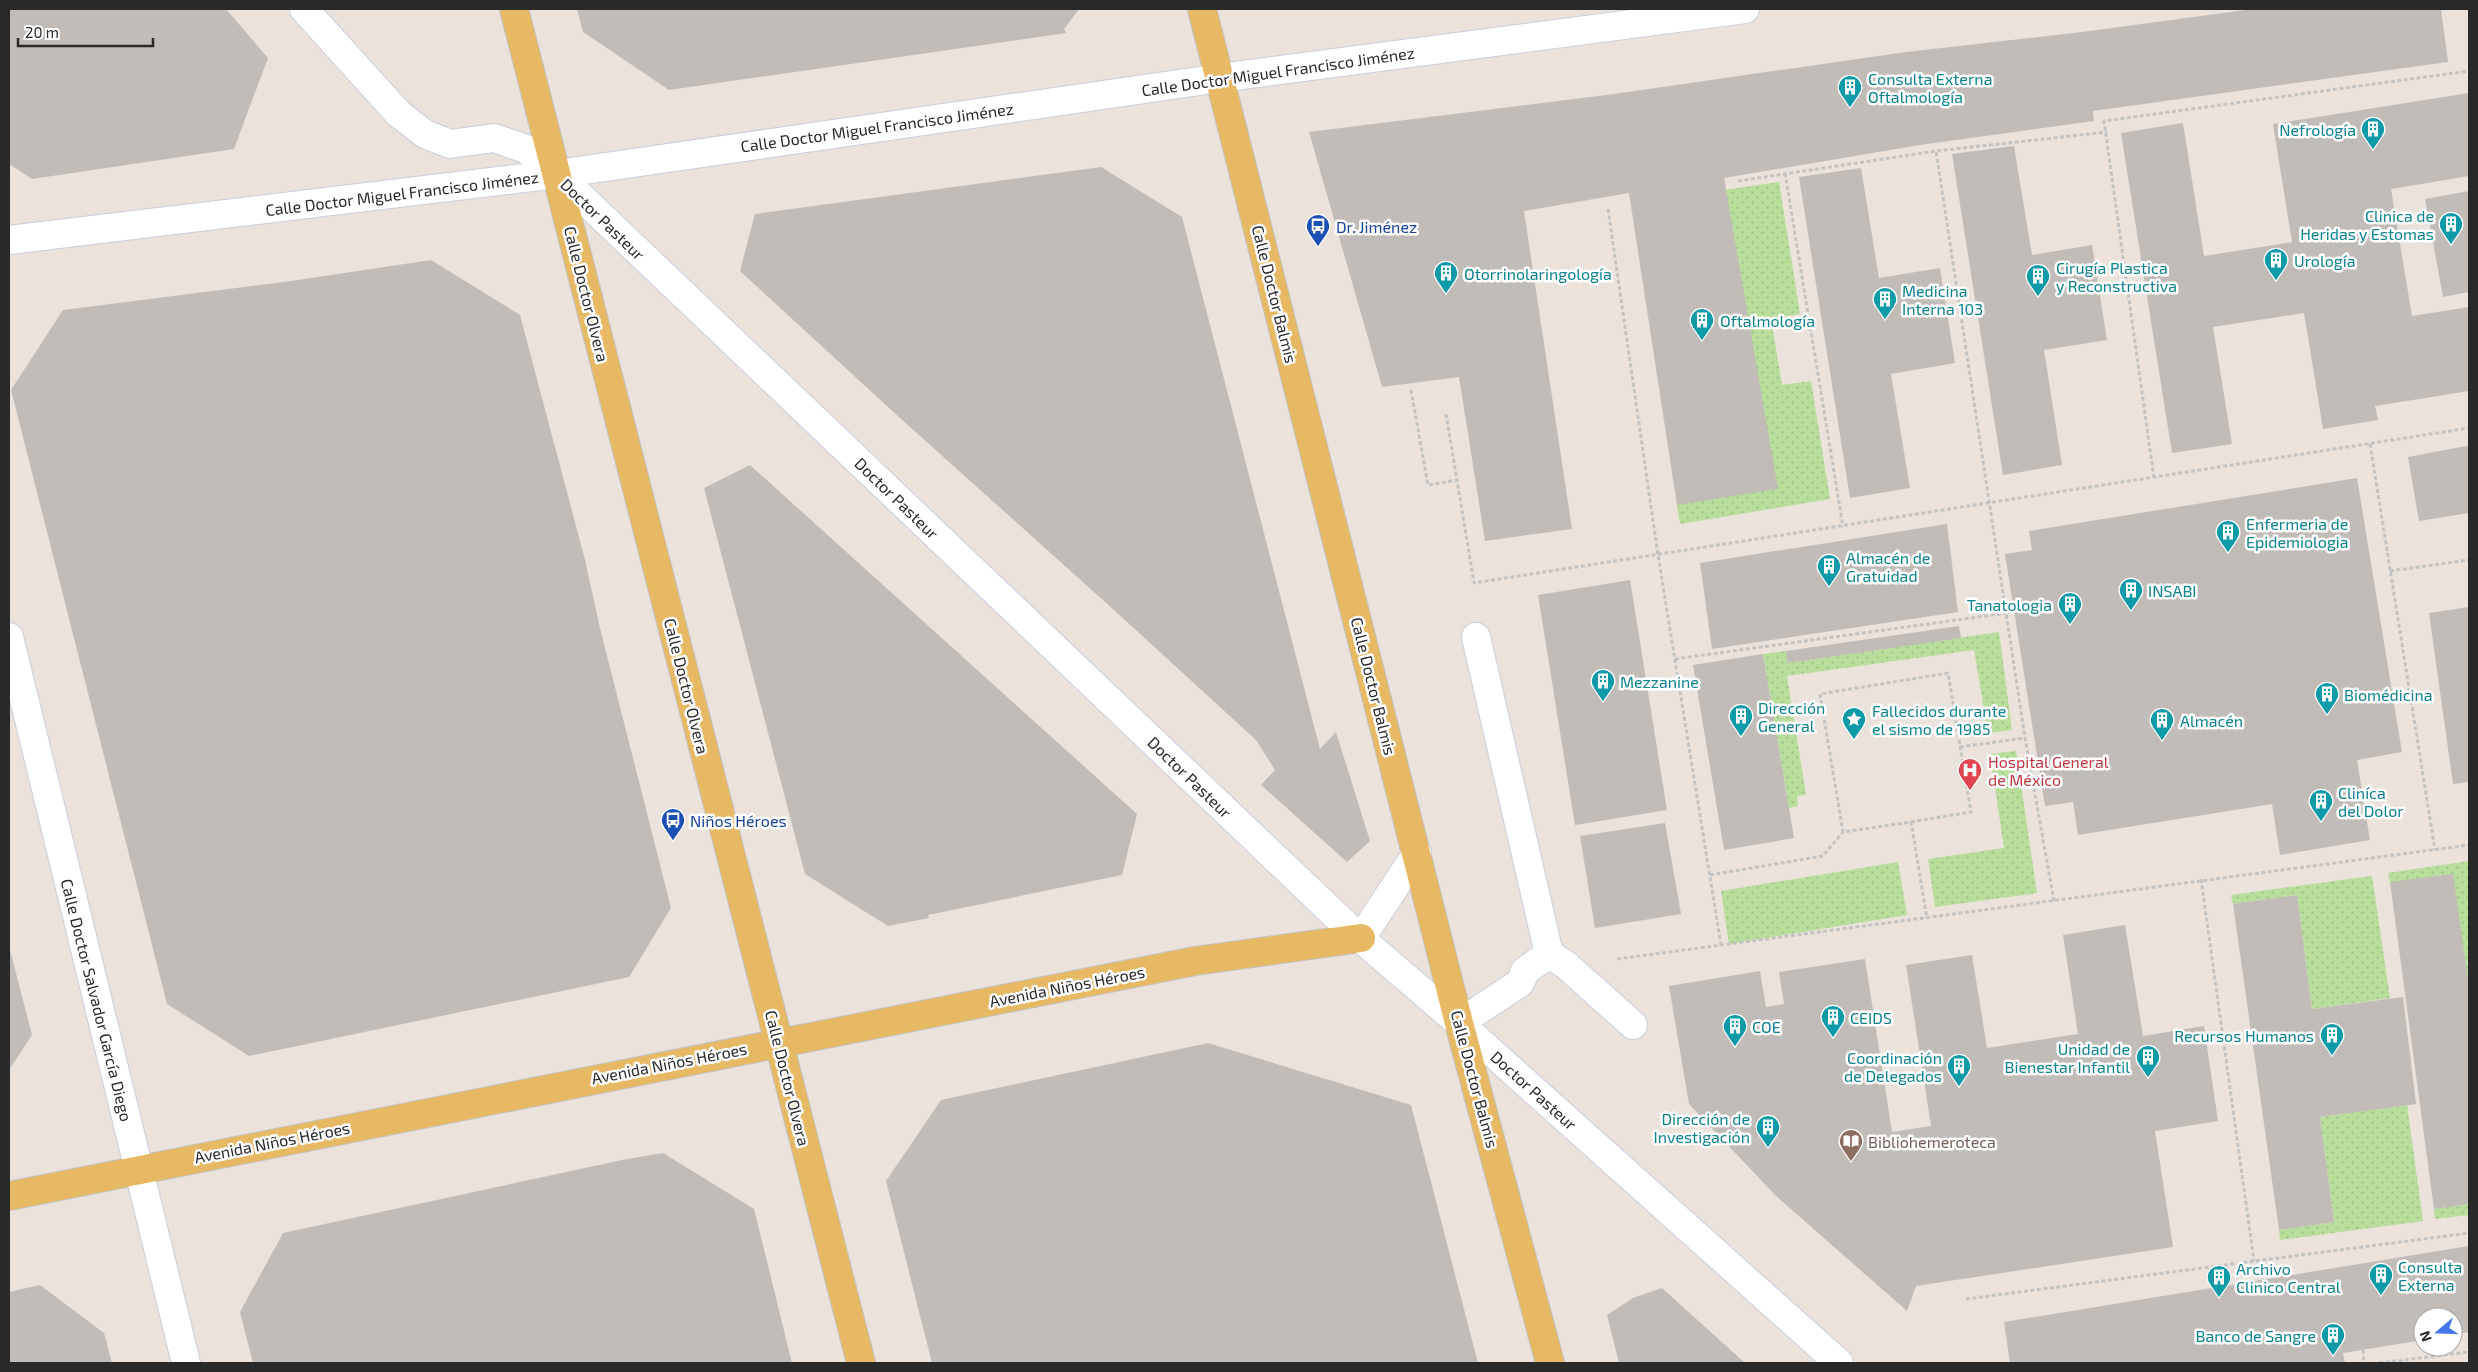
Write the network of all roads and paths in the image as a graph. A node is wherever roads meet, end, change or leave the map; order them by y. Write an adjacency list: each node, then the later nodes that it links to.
1 (304, 9): 10 (street, Doctor Pasteur)
2 (514, 9): 10 (main road, Calle Doctor Olvera)
3 (1202, 9): 6 (main road, Calle Doctor Balmis)
4 (1745, 9): 6 (street, Calle Doctor Miguel Francisco Jiménez)
5 (2469, 71): 7 (path)
6 (1220, 78): 10 (street, Calle Doctor Miguel Francisco Jiménez); 35 (main road, Calle Doctor Balmis)
7 (2107, 132): 8 (path); 18 (path)
8 (1936, 151): 9 (path); 20 (path)
9 (1785, 173): 11 (path); 21 (path)
10 (557, 174): 13 (street, Calle Doctor Miguel Francisco Jiménez); 40 (street, Doctor Pasteur); 45 (main road, Calle Doctor Olvera)
11 (1738, 181)
12 (1608, 209): 22 (path)
13 (9, 240)
14 (1411, 390): 19 (path)
15 (1446, 414): 19 (path)
16 (2469, 428): 17 (path)
17 (2370, 444): 18 (path); 24 (path)
18 (2154, 478): 20 (path)
19 (1457, 480): 22 (path)
20 (1991, 504): 21 (path); 25 (path)
21 (1843, 527): 22 (path)
22 (1658, 556): 28 (path)
23 (2469, 560): 24 (path)
24 (2390, 571): 34 (path)
25 (2007, 613): 28 (path); 29 (path)
26 (9, 637): 46 (street, Calle Doctor Salvador García Diego)
27 (1476, 637): 42 (street)
28 (1675, 659): 36 (path)
29 (2025, 738): 30 (path); 38 (path)
30 (1960, 748): 31 (path); 32 (path)
31 (1911, 822): 32 (path); 39 (path)
32 (1843, 832): 36 (path)
33 (2469, 846): 34 (path)
34 (2434, 850): 37 (path)
35 (1417, 853): 40 (street); 43 (main road, Calle Doctor Balmis)
36 (1710, 875): 41 (path)
37 (2201, 879): 38 (path); 49 (path)
38 (2054, 901): 39 (path)
39 (1927, 918): 41 (path)
40 (1361, 938): 43 (street, Doctor Pasteur); 45 (main road, Avenida Niños Héroes)
41 (1721, 945): 42 (path)
42 (1557, 960): 43 (street); 44 (street)
43 (1460, 1023): 55 (main road, Calle Doctor Balmis); 56 (street, Doctor Pasteur)
44 (1633, 1025)
45 (778, 1042): 46 (main road, Avenida Niños Héroes); 54 (main road, Calle Doctor Olvera)
46 (139, 1169): 47 (main road, Avenida Niños Héroes); 53 (street, Calle Doctor Salvador García Diego)
47 (9, 1196)
48 (2469, 1233): 49 (path)
49 (2254, 1261): 50 (path)
50 (1966, 1300)
51 (2363, 1350): 57 (path)
52 (2469, 1352): 58 (path)
53 (186, 1363)
54 (862, 1363)
55 (1550, 1363)
56 (1839, 1363)
57 (2364, 1363)
58 (2379, 1363)

